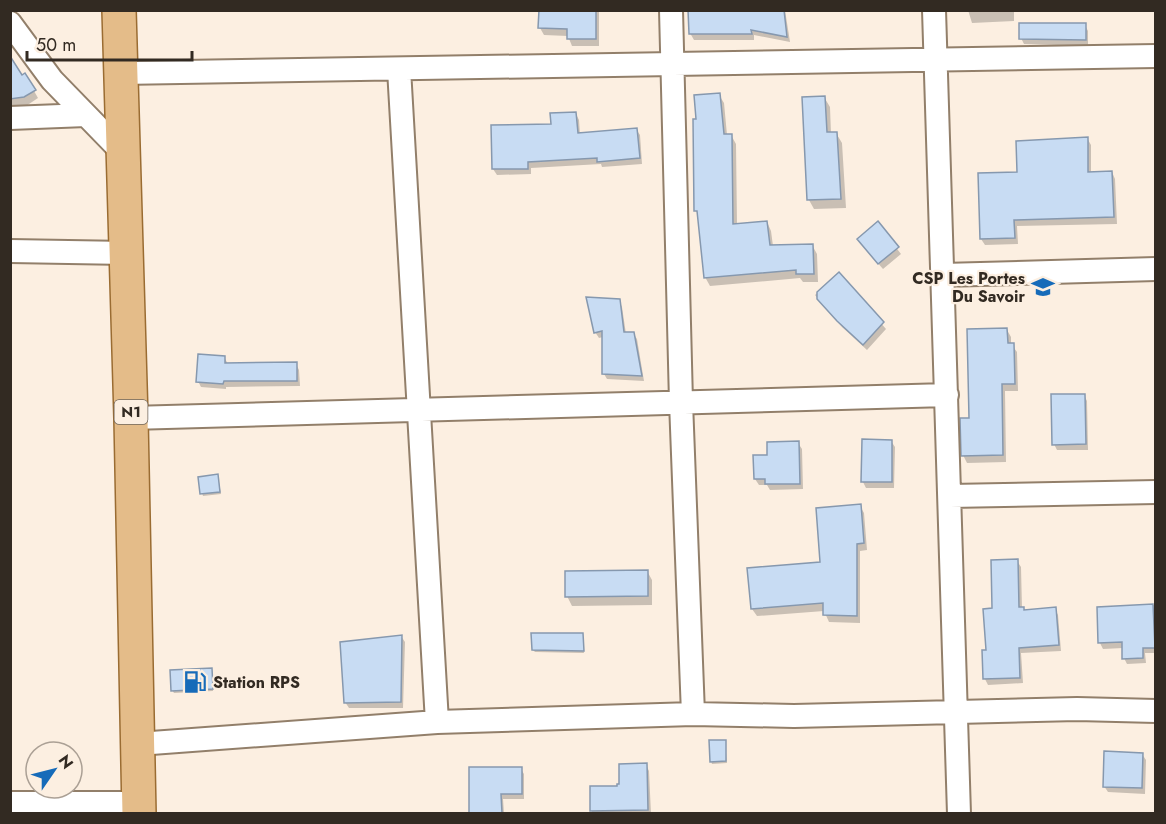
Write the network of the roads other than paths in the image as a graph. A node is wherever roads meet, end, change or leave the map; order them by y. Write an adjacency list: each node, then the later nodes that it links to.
1 (119, 10): 9 (main road, N1)
2 (671, 10): 7 (street)
3 (934, 10): 6 (street)
4 (10, 23): 10 (street)
5 (1155, 56): 6 (street)
6 (936, 59): 7 (street); 16 (street)
7 (672, 64): 8 (street); 18 (street)
8 (399, 69): 9 (street); 19 (street)
9 (121, 73): 12 (main road, N1)
10 (86, 115): 11 (street); 12 (street)
11 (10, 118)
12 (124, 154): 14 (main road, N1)
13 (10, 251): 14 (street)
14 (127, 253): 20 (main road, N1)
15 (1155, 269): 16 (street)
16 (943, 275): 17 (street)
17 (947, 395): 18 (street); 22 (street)
18 (681, 402): 19 (street); 25 (street)
19 (419, 410): 20 (street); 26 (street)
20 (131, 418): 27 (main road, N1)
21 (1155, 492): 22 (street)
22 (950, 496): 23 (street)
23 (957, 711): 24 (street); 25 (street); 30 (street)
24 (1155, 711)
25 (693, 714): 26 (street)
26 (437, 722): 27 (street)
27 (138, 744): 29 (main road, N1)
28 (10, 802): 29 (street)
29 (138, 808)
30 (959, 813)

